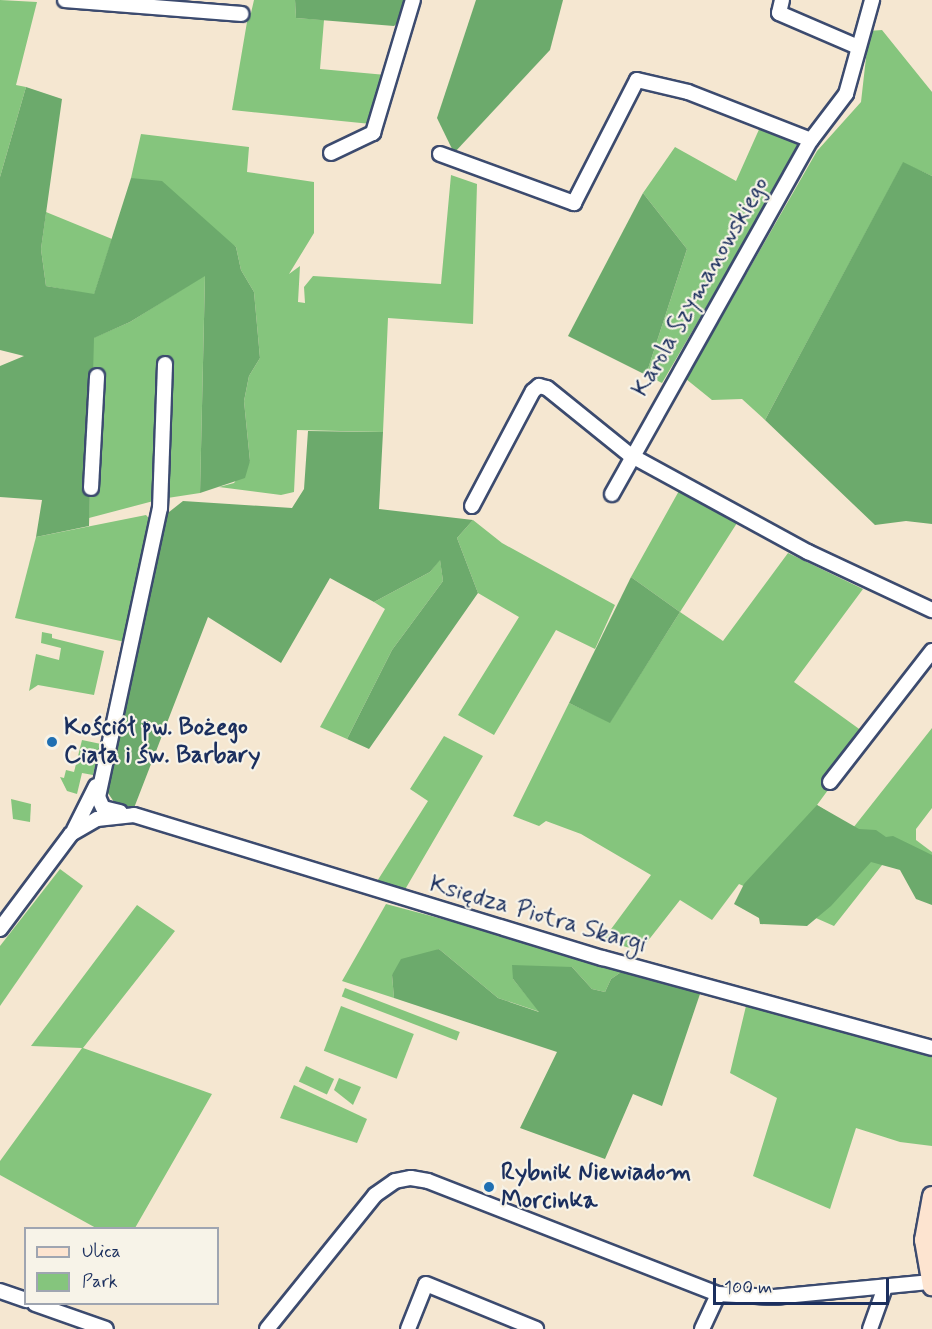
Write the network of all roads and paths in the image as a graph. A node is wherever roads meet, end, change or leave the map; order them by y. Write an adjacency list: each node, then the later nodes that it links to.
1 (65, 0): 5 (street)
2 (414, 0): 8 (street)
3 (782, 0): 6 (street)
4 (872, 0): 6 (street, Karola Szymanowskiego)
5 (241, 14)
6 (858, 47): 7 (street, Karola Szymanowskiego)
7 (812, 140): 9 (street); 12 (street, Karola Szymanowskiego)
8 (331, 153)
9 (440, 154)
10 (165, 364): 18 (street, Księdza Piotra Skargi)
11 (97, 376): 13 (street)
12 (630, 455): 14 (street, Karola Szymanowskiego); 15 (street); 16 (street)
13 (91, 488)
14 (612, 494)
15 (472, 506)
16 (932, 610)
17 (932, 651): 19 (street)
18 (103, 770): 20 (street, Księdza Piotra Skargi); 21 (street, Księdza Piotra Skargi)
19 (830, 782)
20 (134, 815): 21 (street, Księdza Piotra Skargi); 23 (street, Księdza Piotra Skargi)
21 (71, 834): 22 (street, Księdza Piotra Skargi)
22 (0, 929)
23 (932, 1048)
24 (932, 1196): 25 (street)
25 (931, 1284): 27 (street)
26 (0, 1291): 29 (street)
27 (884, 1292): 28 (street); 36 (street); 37 (street)
28 (718, 1294): 32 (street); 35 (street)
29 (24, 1299)
30 (38, 1305): 31 (street)
31 (106, 1329)
32 (267, 1329)
33 (408, 1329): 34 (street)
34 (536, 1329)
35 (702, 1329)
36 (870, 1329)
37 (881, 1329)

